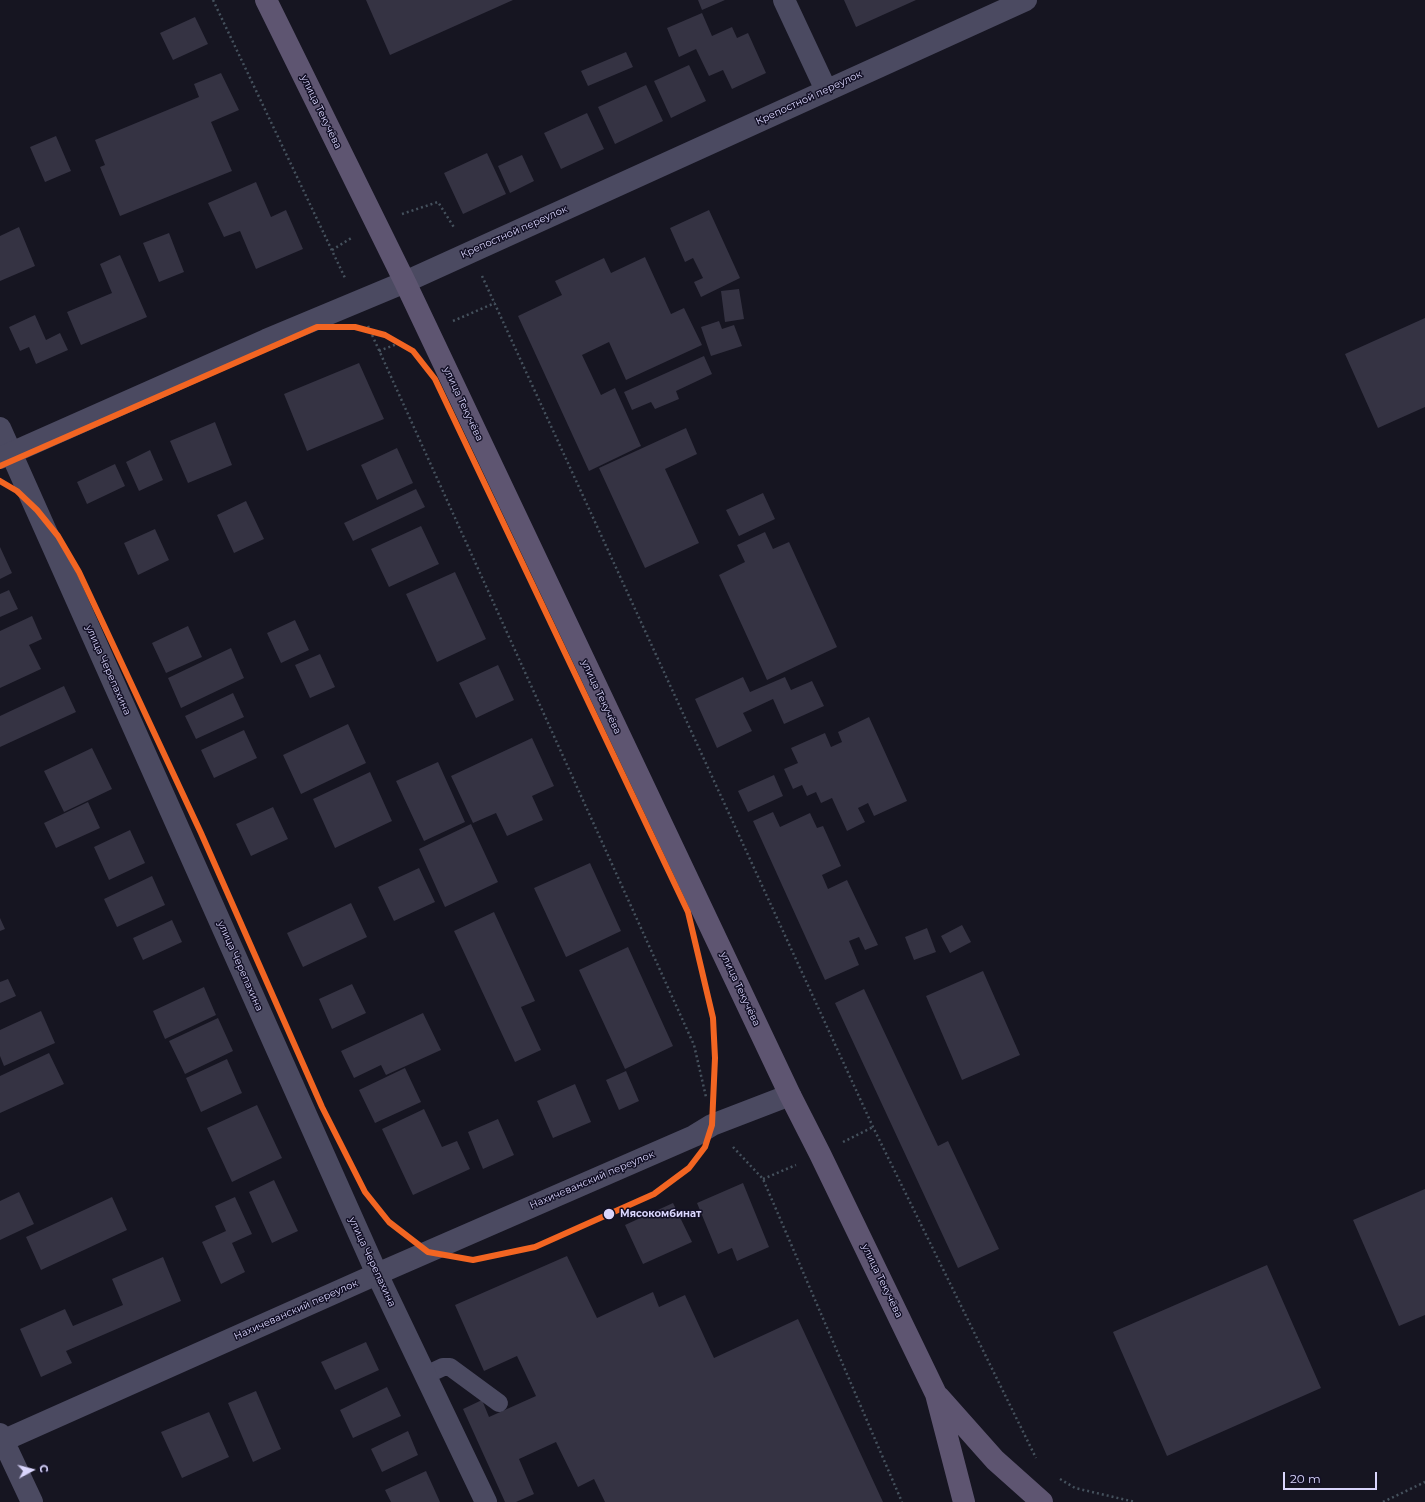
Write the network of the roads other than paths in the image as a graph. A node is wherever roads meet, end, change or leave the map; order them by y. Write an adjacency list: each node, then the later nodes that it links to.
1 (266, 0): 5 (main road, улица Текучёва)
2 (784, 0): 4 (street)
3 (1026, 0): 4 (street, Крепостной переулок)
4 (826, 90): 5 (street, Крепостной переулок)
5 (404, 282): 7 (street, Крепостной переулок); 8 (main road, улица Текучёва)
6 (0, 428): 7 (street, улица Черепахина)
7 (6, 455): 9 (street, улица Черепахина)
8 (790, 1095): 9 (street, Нахичеванский переулок); 11 (main road, улица Текучёва)
9 (377, 1274): 10 (street, улица Черепахина); 13 (street, Нахичеванский переулок)
10 (426, 1375): 12 (lane); 15 (street, улица Черепахина)
11 (936, 1394): 16 (main road, улица Текучёва); 17 (main road, улица Текучёва)
12 (499, 1403)
13 (1, 1439): 14 (street)
14 (32, 1502)
15 (486, 1502)
16 (964, 1502)
17 (1042, 1502)

